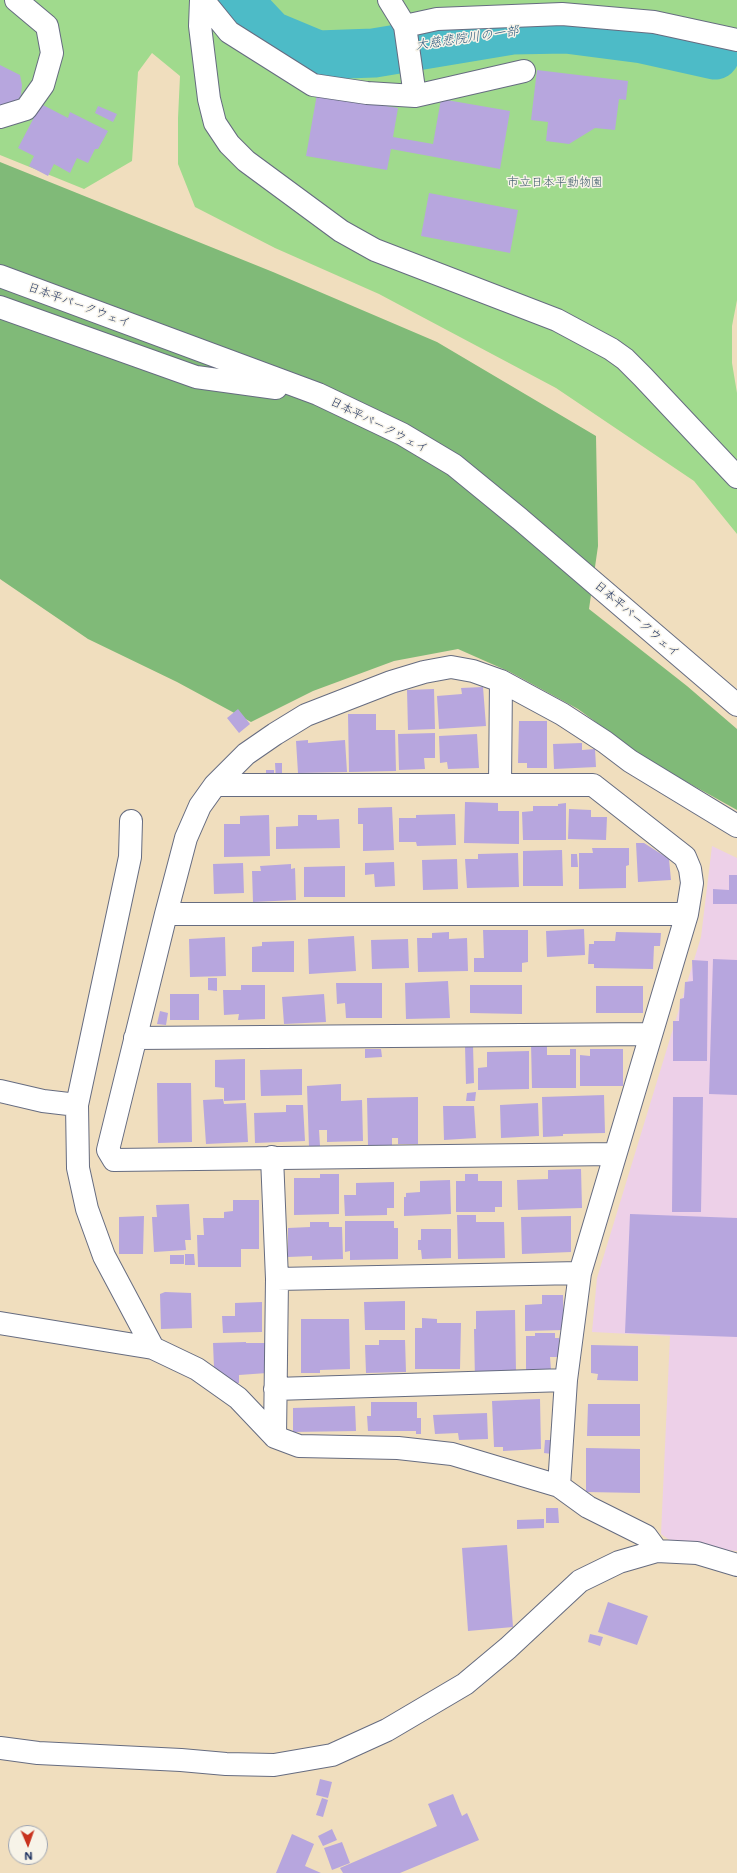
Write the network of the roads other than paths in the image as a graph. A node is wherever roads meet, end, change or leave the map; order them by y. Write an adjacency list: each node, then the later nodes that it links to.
1 (16, 0): 8 (street)
2 (202, 0): 7 (street); 12 (street)
3 (389, 0): 4 (street)
4 (406, 33): 5 (street); 7 (street)
5 (737, 40)
6 (524, 71): 7 (street)
7 (414, 89)
8 (0, 117)
9 (0, 276): 11 (street, 日本平パークウェイ)
10 (0, 307): 11 (street)
11 (318, 394): 14 (street, 日本平パークウェイ)
12 (737, 477)
13 (500, 681): 15 (street); 16 (street); 18 (street)
14 (737, 705)
15 (215, 785): 16 (street); 19 (street)
16 (500, 785): 20 (street)
17 (131, 821): 24 (street)
18 (737, 826)
19 (166, 914): 20 (street); 22 (street)
20 (687, 914): 21 (street)
21 (651, 1034): 22 (street); 25 (street)
22 (136, 1038): 26 (street)
23 (0, 1091): 24 (street)
24 (77, 1105): 30 (street)
25 (614, 1154): 26 (street); 27 (street)
26 (272, 1157): 28 (street)
27 (580, 1272): 28 (street); 31 (street)
28 (278, 1278): 32 (street)
29 (0, 1323): 30 (street)
30 (153, 1348): 33 (street)
31 (566, 1380): 32 (street); 34 (street)
32 (275, 1389): 33 (street)
33 (275, 1437): 34 (street)
34 (559, 1486): 35 (street)
35 (657, 1551): 36 (street); 37 (street)
36 (737, 1565)
37 (0, 1748)

